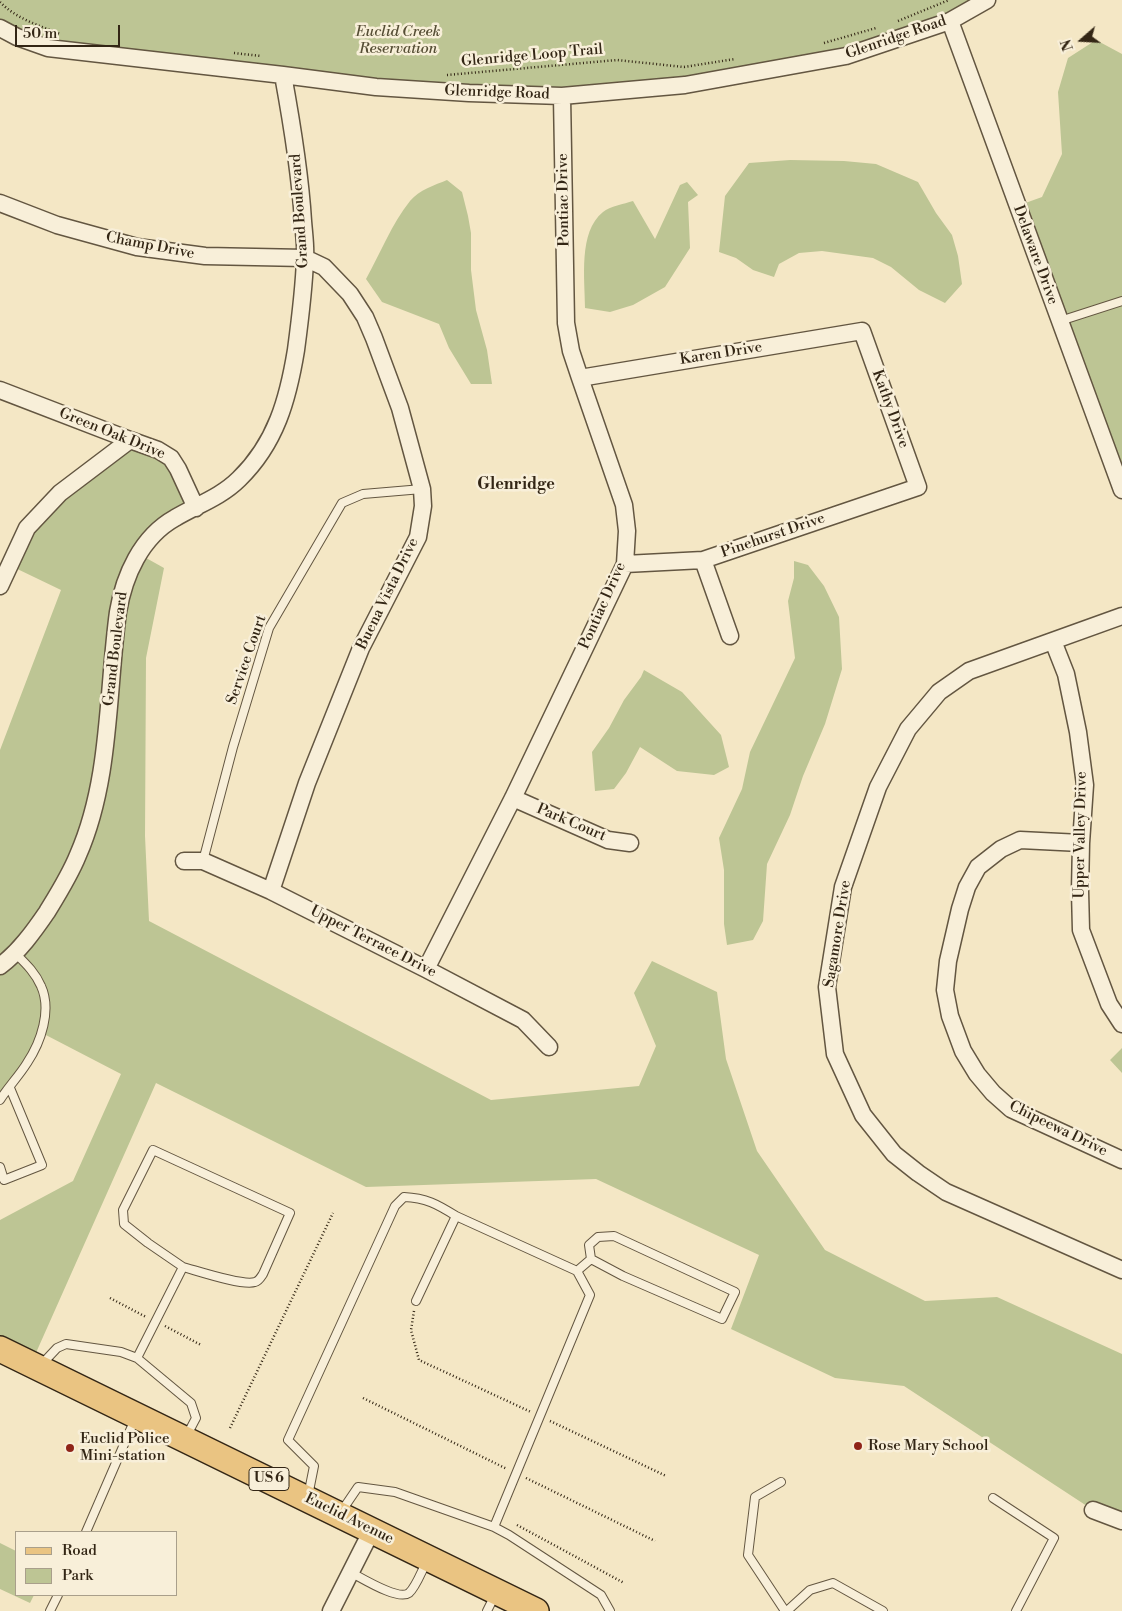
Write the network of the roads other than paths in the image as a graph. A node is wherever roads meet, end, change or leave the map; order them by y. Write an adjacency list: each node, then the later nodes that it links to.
1 (987, 0): 2 (street, Glenridge Road)
2 (950, 21): 5 (street, Glenridge Road); 9 (street, Delaware Drive)
3 (0, 28): 4 (street, Glenridge Road)
4 (283, 75): 5 (street, Glenridge Road); 7 (street, Grand Boulevard)
5 (562, 96): 11 (street, Pontiac Drive)
6 (0, 203): 7 (street, Champ Drive)
7 (305, 258): 15 (street, Buena Vista Drive); 17 (street, Grand Boulevard)
8 (1122, 301): 9 (lane)
9 (1060, 321): 16 (street, Delaware Drive)
10 (862, 331): 11 (street, Karen Drive); 14 (street, Kathy Drive)
11 (580, 378): 19 (street, Pontiac Drive)
12 (0, 390): 13 (street, Green Oak Drive)
13 (130, 440): 17 (street, Green Oak Drive); 20 (street)
14 (918, 486): 18 (street, Pinehurst Drive)
15 (422, 489): 28 (lane, Service Court); 29 (street, Buena Vista Drive)
16 (1122, 490)
17 (196, 508): 30 (street, Grand Boulevard)
18 (703, 560): 19 (street, Pinehurst Drive); 22 (street)
19 (625, 564): 24 (street, Pontiac Drive)
20 (2, 578)
21 (1122, 616): 23 (street, Sagamore Drive)
22 (730, 636)
23 (1053, 641): 26 (street, Upper Valley Drive); 42 (street, Sagamore Drive)
24 (513, 798): 25 (street, Park Court); 32 (street, Pontiac Drive)
25 (630, 843)
26 (1081, 843): 33 (street, Upper Valley Drive); 37 (street, Chipeewa Drive)
27 (184, 861): 28 (street, Upper Terrace Drive)
28 (203, 861): 29 (street, Upper Terrace Drive)
29 (271, 891): 32 (street, Upper Terrace Drive)
30 (15, 952): 31 (street, Grand Boulevard); 35 (lane)
31 (0, 966)
32 (426, 969): 34 (street, Upper Terrace Drive)
33 (1122, 1024)
34 (549, 1047)
35 (10, 1088): 36 (lane); 38 (lane)
36 (0, 1100)
37 (1122, 1160)
38 (0, 1167)
39 (456, 1216): 43 (lane); 44 (lane); 51 (lane)
40 (591, 1259): 40 (lane); 43 (lane)
41 (183, 1267): 41 (lane); 46 (lane)
42 (1122, 1270)
43 (577, 1271): 56 (lane)
44 (416, 1301)
45 (0, 1348): 47 (main road, Euclid Avenue / US 6)
46 (137, 1358): 47 (lane); 49 (lane)
47 (40, 1368): 48 (main road, Euclid Avenue / US 6)
48 (136, 1415): 49 (main road, Euclid Avenue / US 6); 58 (lane)
49 (185, 1439): 51 (main road, Euclid Avenue / US 6)
50 (781, 1482): 67 (lane)
51 (308, 1498): 54 (main road, Euclid Avenue / US 6)
52 (993, 1498): 69 (lane)
53 (1093, 1510): 55 (street)
54 (340, 1514): 56 (lane); 57 (main road, Euclid Avenue / US 6)
55 (1122, 1521)
56 (494, 1527): 66 (lane)
57 (372, 1530): 59 (main road, Euclid Avenue / US 6); 60 (street)
58 (86, 1531)
59 (429, 1558): 60 (lane); 62 (main road, Euclid Avenue / US 6)
60 (350, 1572): 64 (street)
61 (58, 1596): 63 (lane)
62 (492, 1601): 65 (main road, Euclid Avenue / US 6)
63 (50, 1611)
64 (331, 1611)
65 (536, 1611)
66 (610, 1611)
67 (786, 1611): 68 (lane)
68 (883, 1611)
69 (1016, 1611)

